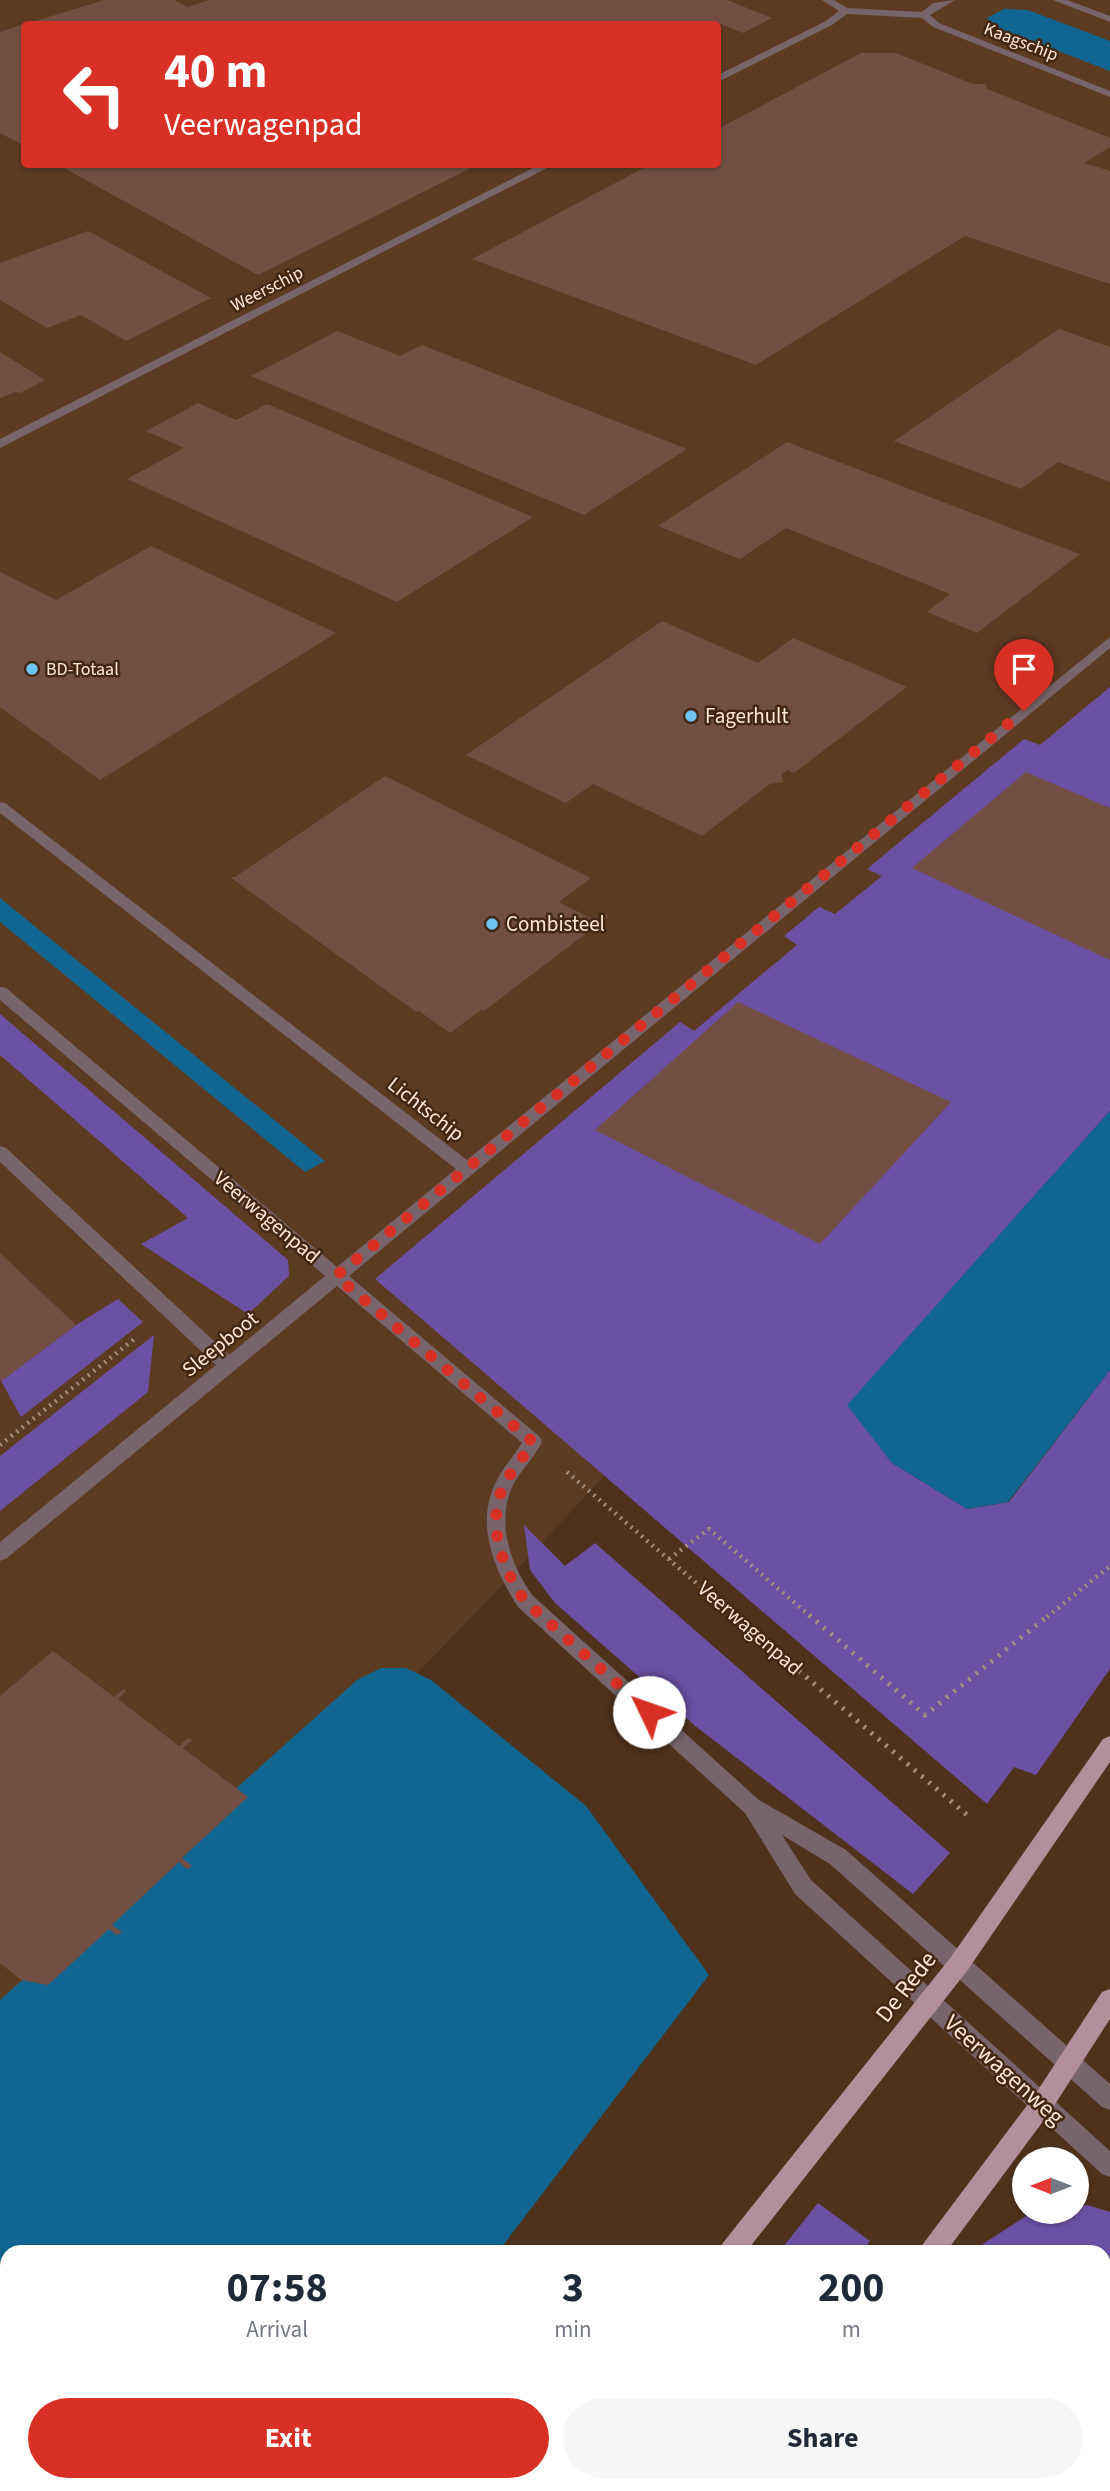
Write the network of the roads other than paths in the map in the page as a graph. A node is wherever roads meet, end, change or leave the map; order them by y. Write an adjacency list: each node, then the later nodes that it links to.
1 (827, 0): 4 (street, Kaagschip)
2 (950, 0): 5 (street)
3 (1058, 0): 6 (street)
4 (845, 11): 5 (street, Kaagschip); 7 (street)
5 (924, 15): 8 (street, Kaagschip)
6 (1110, 19)
7 (721, 77)
8 (1110, 94)
9 (542, 168): 10 (street, Weerschip)
10 (0, 444)
11 (1110, 641): 15 (street, Lichtschip)
12 (0, 806): 15 (street, Lichtschip)
13 (0, 992): 16 (street, Veerwagenpad)
14 (0, 1152): 17 (street)
15 (467, 1168): 16 (street, Sleepboot)
16 (336, 1276): 17 (street, Sleepboot); 20 (street, Veerwagenpad)
17 (229, 1366): 18 (street, Sleepboot)
18 (0, 1553)
19 (1110, 1745): 21 (main road, De Rede)
20 (752, 1806): 21 (street); 23 (street)
21 (959, 1964): 23 (main road, De Rede); 24 (street)
22 (1110, 1999): 24 (main road)
23 (930, 2003): 26 (street, Veerwagenweg); 28 (main road, De Rede)
24 (1070, 2063): 25 (street); 26 (main road)
25 (1110, 2099)
26 (1042, 2104): 27 (street, Veerwagenweg); 29 (main road)
27 (1110, 2166)
28 (737, 2245)
29 (937, 2245)

